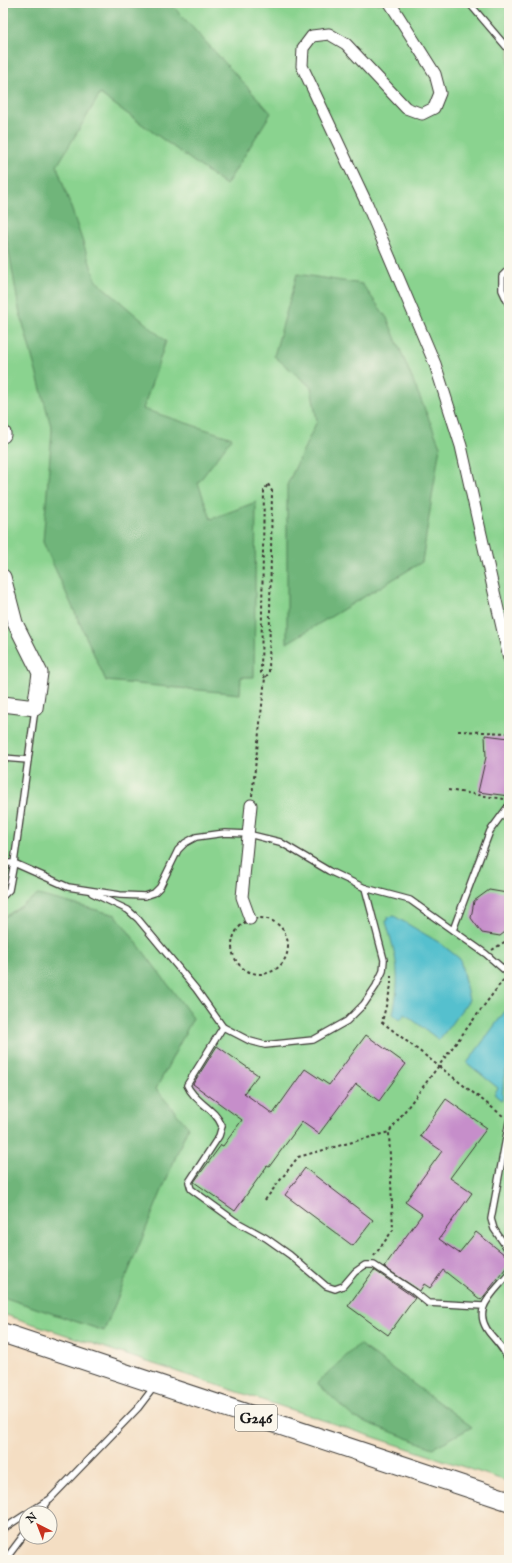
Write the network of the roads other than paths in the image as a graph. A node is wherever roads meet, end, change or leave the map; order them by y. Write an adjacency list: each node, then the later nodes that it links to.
1 (390, 3): 7 (street)
2 (469, 3): 3 (lane)
3 (509, 50)
4 (509, 269): 5 (lane)
5 (509, 305)
6 (3, 576): 9 (street)
7 (509, 658)
8 (3, 704): 9 (street)
9 (35, 708): 11 (lane)
10 (3, 758): 11 (lane)
11 (28, 760): 15 (lane)
12 (251, 805): 14 (street)
13 (509, 805): 21 (lane)
14 (248, 834): 17 (lane); 18 (lane); 20 (street)
15 (14, 863): 16 (lane); 18 (lane); 19 (lane)
16 (3, 865)
17 (365, 888): 21 (lane); 23 (lane)
18 (87, 890): 23 (lane)
19 (3, 896)
20 (250, 919)
21 (453, 930): 22 (lane)
22 (509, 974)
23 (222, 1027): 27 (lane)
24 (509, 1121): 25 (lane)
25 (509, 1251)
26 (509, 1274): 27 (lane)
27 (483, 1306): 29 (lane)
28 (3, 1333): 30 (highway, G246)
29 (509, 1362)
30 (155, 1385): 31 (lane); 32 (highway, G246)
31 (50, 1499): 33 (lane); 34 (lane)
32 (509, 1501)
33 (41, 1505)
34 (46, 1505)
35 (18, 1520): 36 (lane)
36 (3, 1529)
37 (18, 1543): 38 (lane)
38 (5, 1560)

